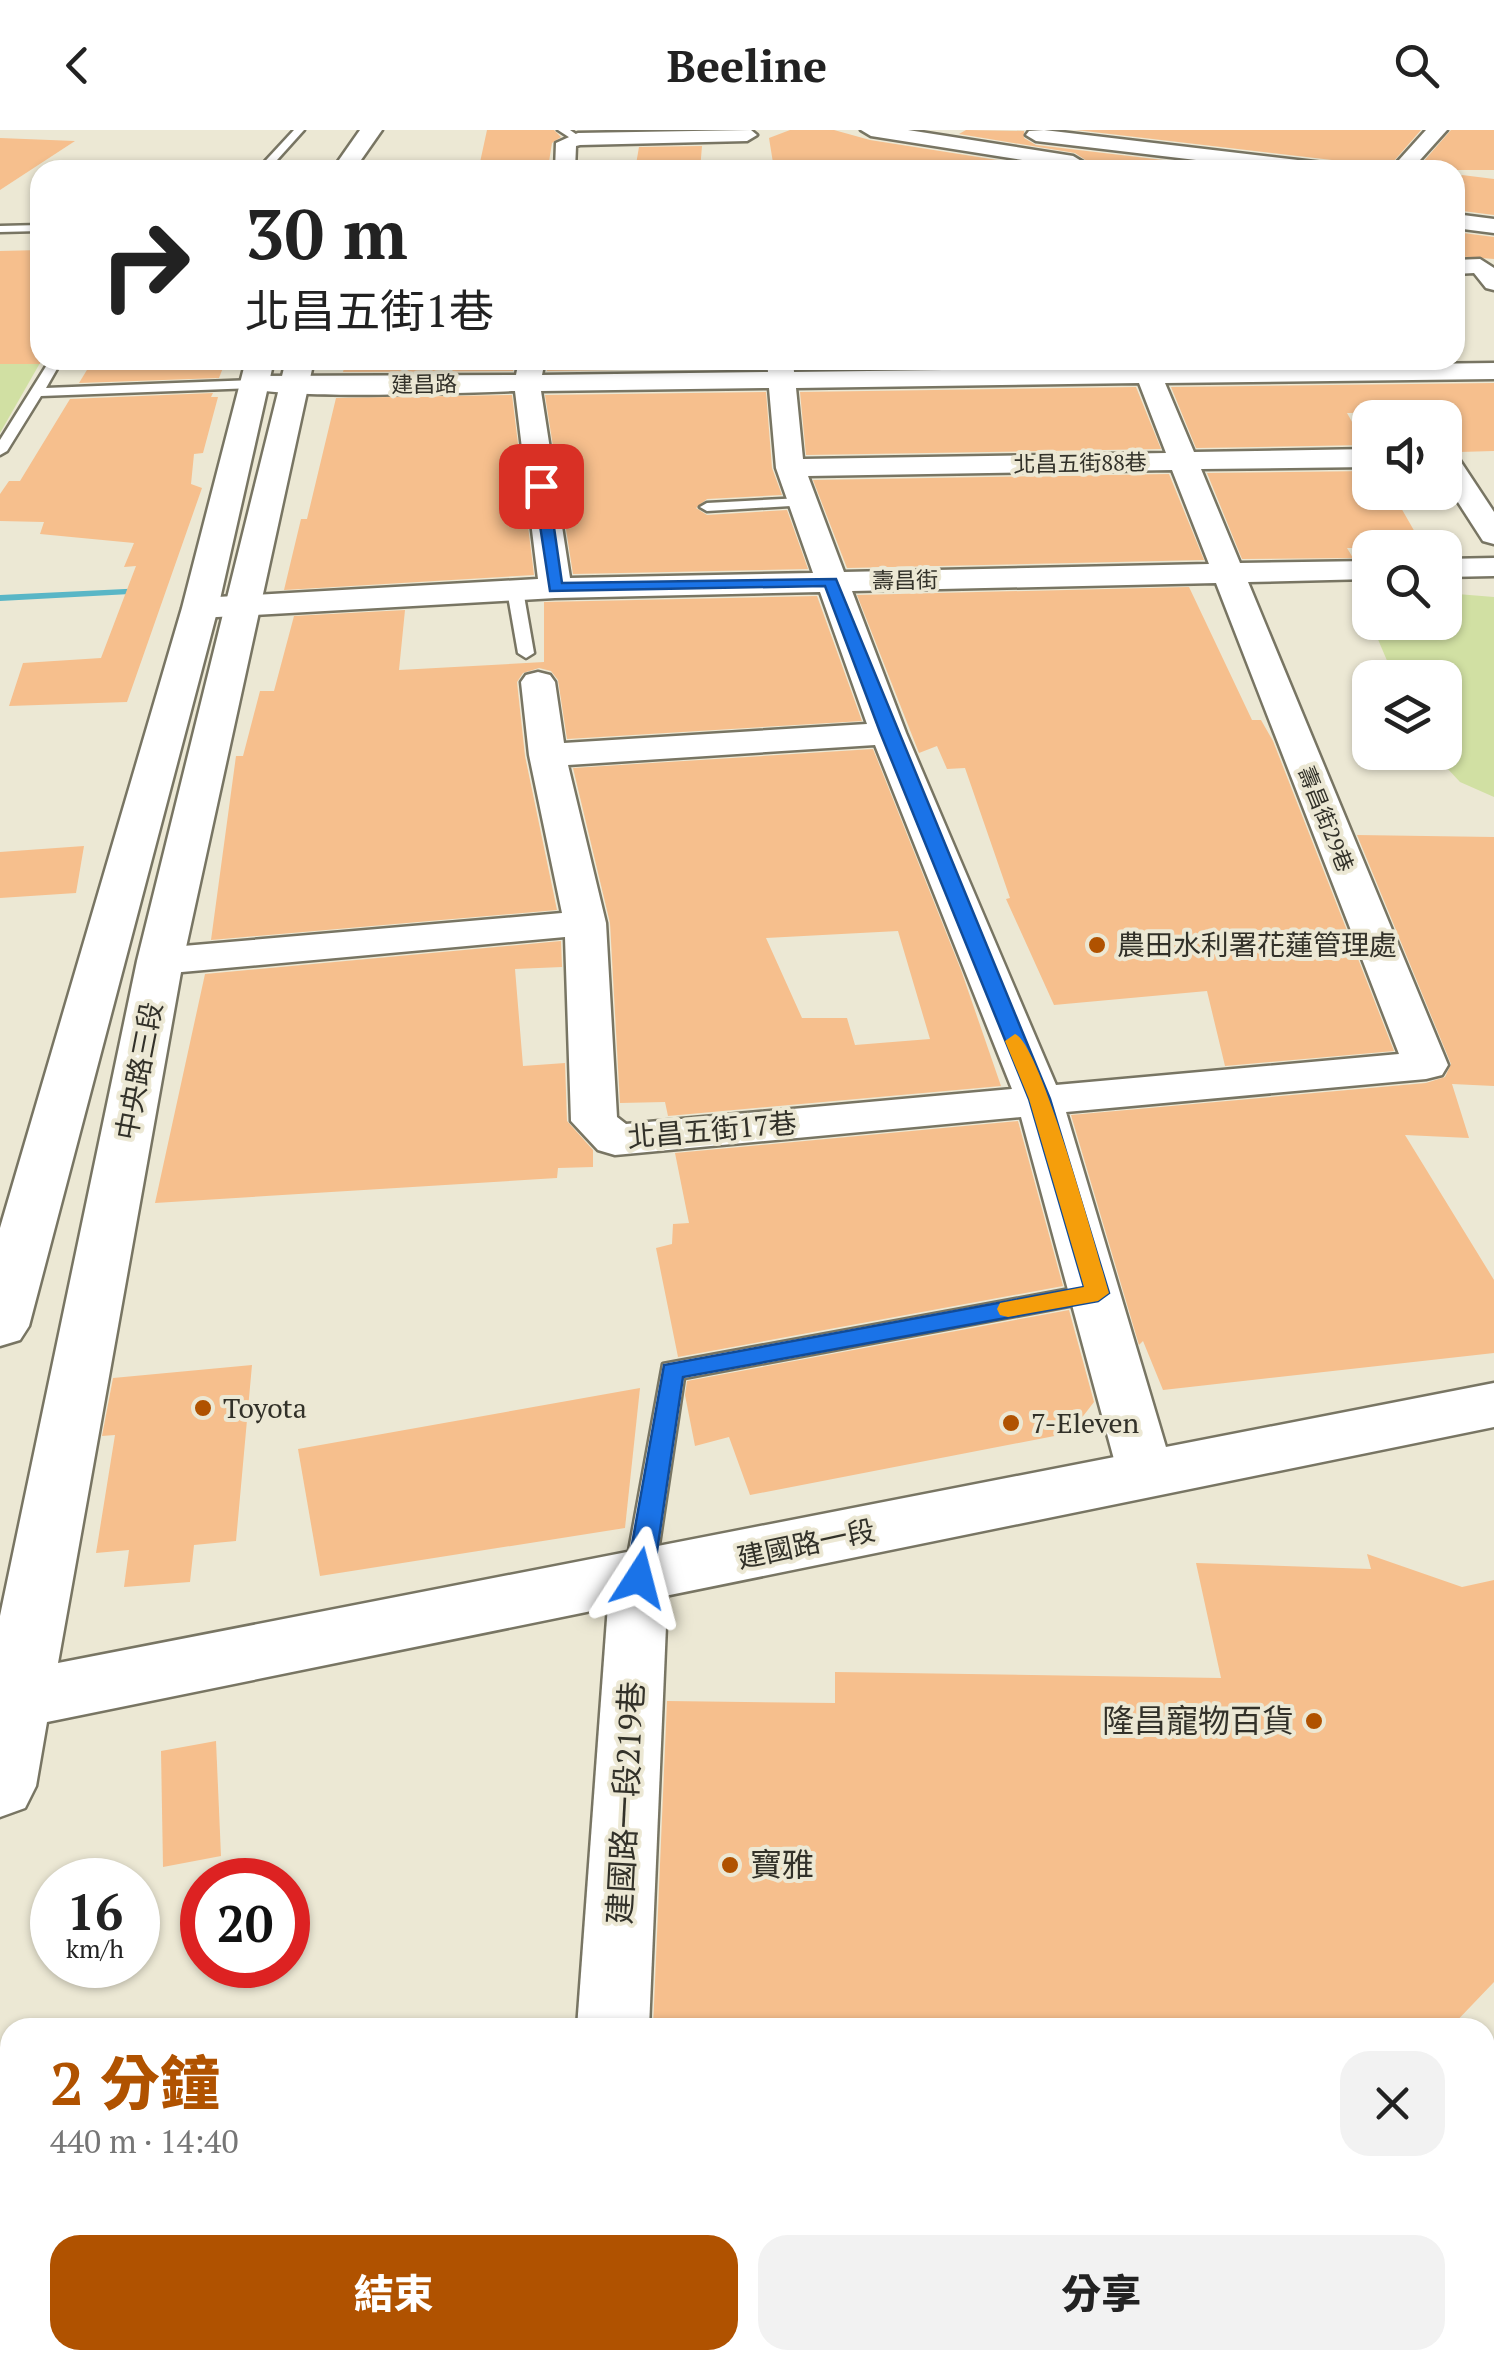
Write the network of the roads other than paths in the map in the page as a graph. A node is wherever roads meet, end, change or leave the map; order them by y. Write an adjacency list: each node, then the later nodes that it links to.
1 (299, 130): 10 (lane)
2 (371, 130): 11 (street)
3 (871, 130): 8 (street)
4 (1437, 130): 14 (street)
5 (1038, 133): 13 (street)
6 (569, 137): 7 (street)
7 (748, 139)
8 (947, 142): 9 (street); 12 (street)
9 (922, 159)
10 (271, 160)
11 (350, 160)
12 (1057, 160)
13 (1253, 160)
14 (1409, 160)
15 (1465, 222): 16 (street)
16 (1494, 226)
17 (30, 228): 18 (lane)
18 (0, 229)
19 (1465, 267): 20 (street)
20 (1493, 281)
21 (51, 370): 29 (lane)
22 (782, 370): 25 (street, 建昌路); 28 (street, 建昌路); 35 (street)
23 (1264, 370): 28 (street, 建昌路)
24 (1443, 370): 26 (street, 建昌路)
25 (530, 372): 27 (street, 建昌路); 44 (street)
26 (1494, 372)
27 (277, 373): 29 (lane); 46 (street, 中央路三段)
28 (1149, 376): 34 (street, 壽昌街29巷)
29 (39, 392): 30 (lane)
30 (0, 452)
31 (1462, 457): 32 (street)
32 (1478, 457)
33 (1352, 458): 34 (street, 北昌五街88巷)
34 (1182, 461): 35 (street, 北昌五街88巷); 42 (street, 壽昌街29巷)
35 (796, 485): 37 (lane); 43 (street)
36 (1462, 485): 38 (street)
37 (707, 507)
38 (1494, 535)
39 (1494, 567): 40 (street)
40 (1462, 568)
41 (1352, 570): 42 (street, 壽昌街)
42 (1226, 573): 43 (street, 壽昌街); 52 (street, 壽昌街29巷)
43 (831, 582): 44 (street, 壽昌街); 48 (street)
44 (555, 588): 45 (street, 壽昌街)
45 (515, 590): 46 (street, 壽昌街); 47 (lane)
46 (222, 607): 51 (street, 中央路三段); 55 (street, 中央路三段)
47 (532, 667): 49 (street, 北昌五街17巷)
48 (888, 732): 49 (street); 53 (street)
49 (547, 755): 50 (street, 北昌五街17巷)
50 (586, 922): 51 (street); 53 (street, 北昌五街17巷)
51 (160, 961): 59 (street, 中央路三段)
52 (1426, 1065): 53 (street, 北昌五街17巷)
53 (1040, 1099): 54 (street)
54 (1098, 1293): 57 (street); 58 (lane)
55 (0, 1326)
56 (1494, 1405): 57 (street, 建國路一段)
57 (1146, 1474): 58 (street, 建國路一段)
58 (639, 1578): 59 (street, 建國路一段); 61 (street, 建國路一段219巷)
59 (9, 1701): 60 (street, 中央路三段)
60 (0, 1786)
61 (614, 2018)

